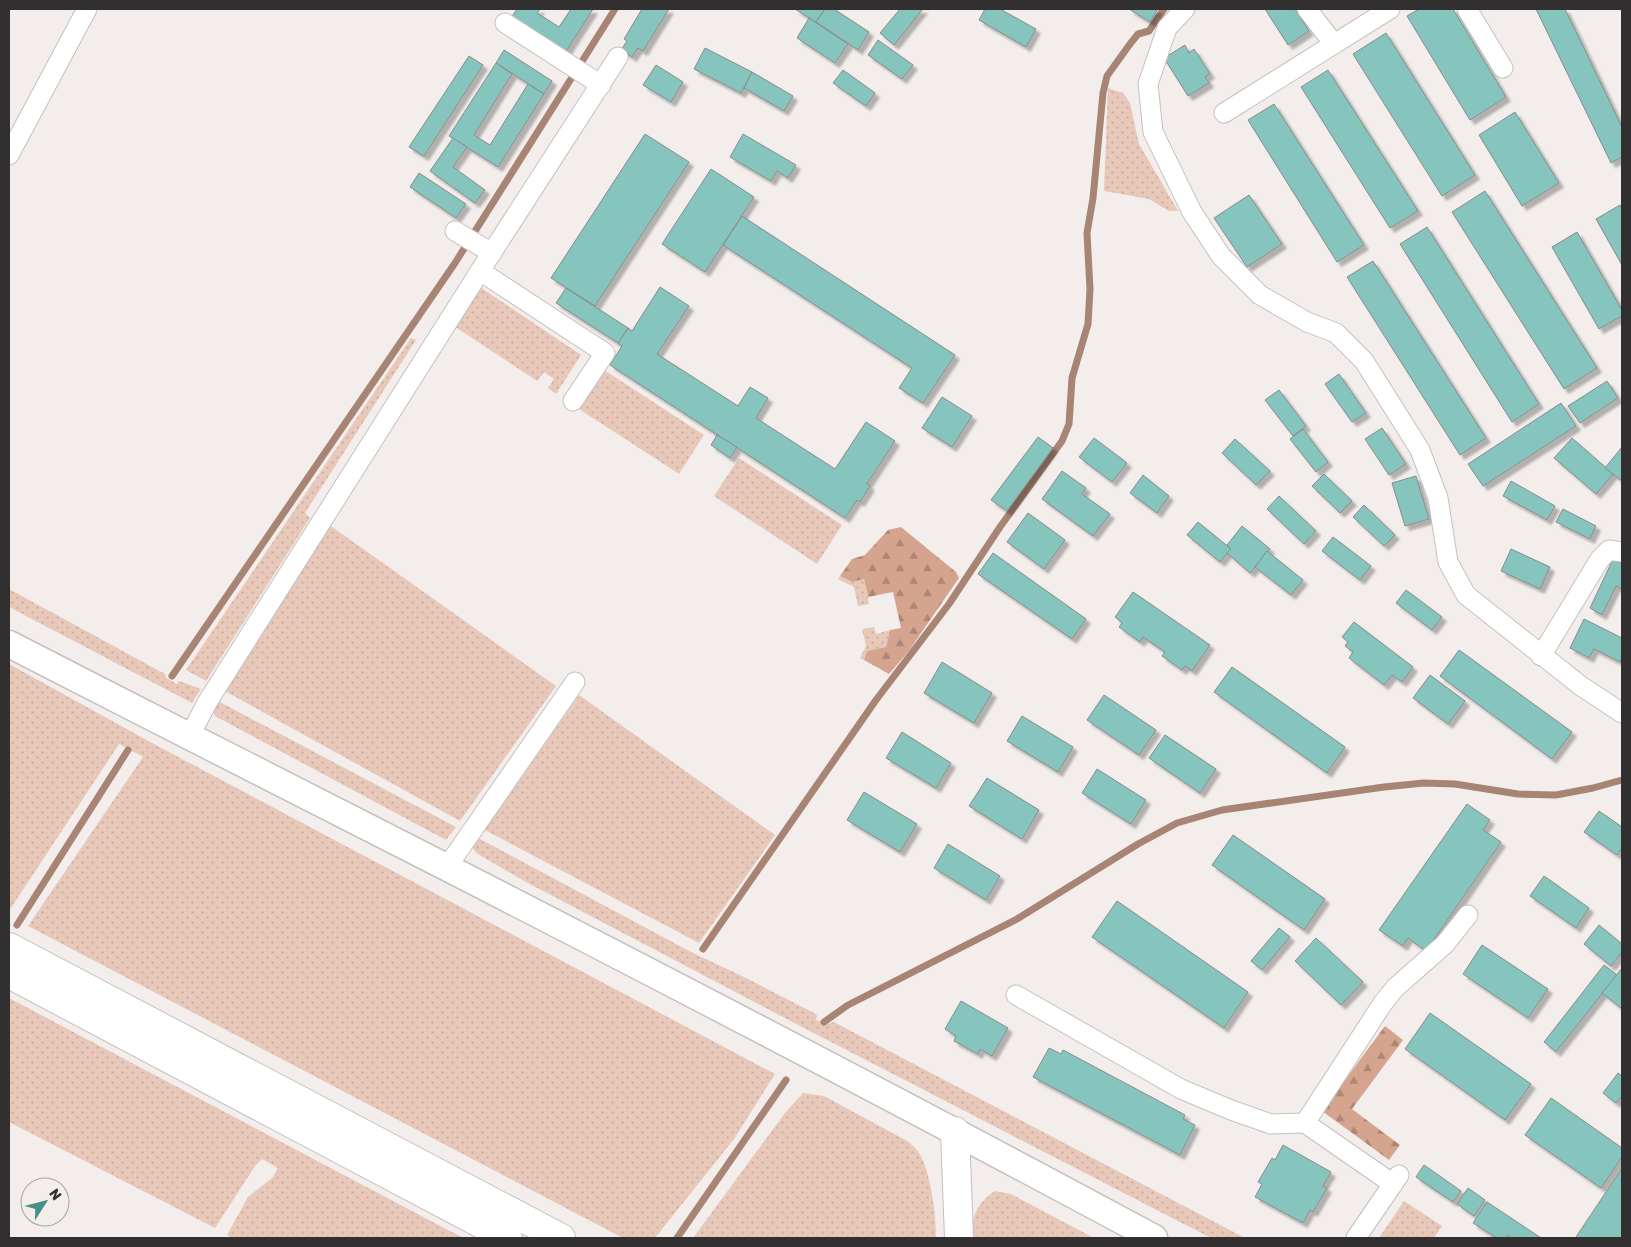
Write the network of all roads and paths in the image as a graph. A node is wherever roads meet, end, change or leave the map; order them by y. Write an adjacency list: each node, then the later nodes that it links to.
1 (87, 9): 12 (street)
2 (1185, 9): 17 (street)
3 (1307, 9): 7 (street)
4 (1390, 9): 7 (street)
5 (1467, 9): 9 (street)
6 (505, 23): 10 (street)
7 (1334, 44): 11 (street)
8 (618, 57): 10 (street)
9 (1504, 68)
10 (594, 81): 13 (street)
11 (1224, 113)
12 (9, 155)
13 (480, 271): 14 (street); 20 (street)
14 (573, 401)
15 (1622, 552): 17 (street)
16 (9, 644): 20 (main road)
17 (1541, 656): 19 (street)
18 (575, 682): 21 (street)
19 (1622, 713)
20 (189, 737): 21 (main road)
21 (447, 867): 27 (main road)
22 (1468, 915): 26 (street)
23 (9, 947): 29 (highway)
24 (9, 974): 28 (highway)
25 (1016, 995): 26 (street)
26 (1305, 1123): 32 (street)
27 (955, 1131): 30 (highway); 31 (main road)
28 (508, 1238)
29 (561, 1238)
30 (959, 1238)
31 (1154, 1238)
32 (1356, 1238)

